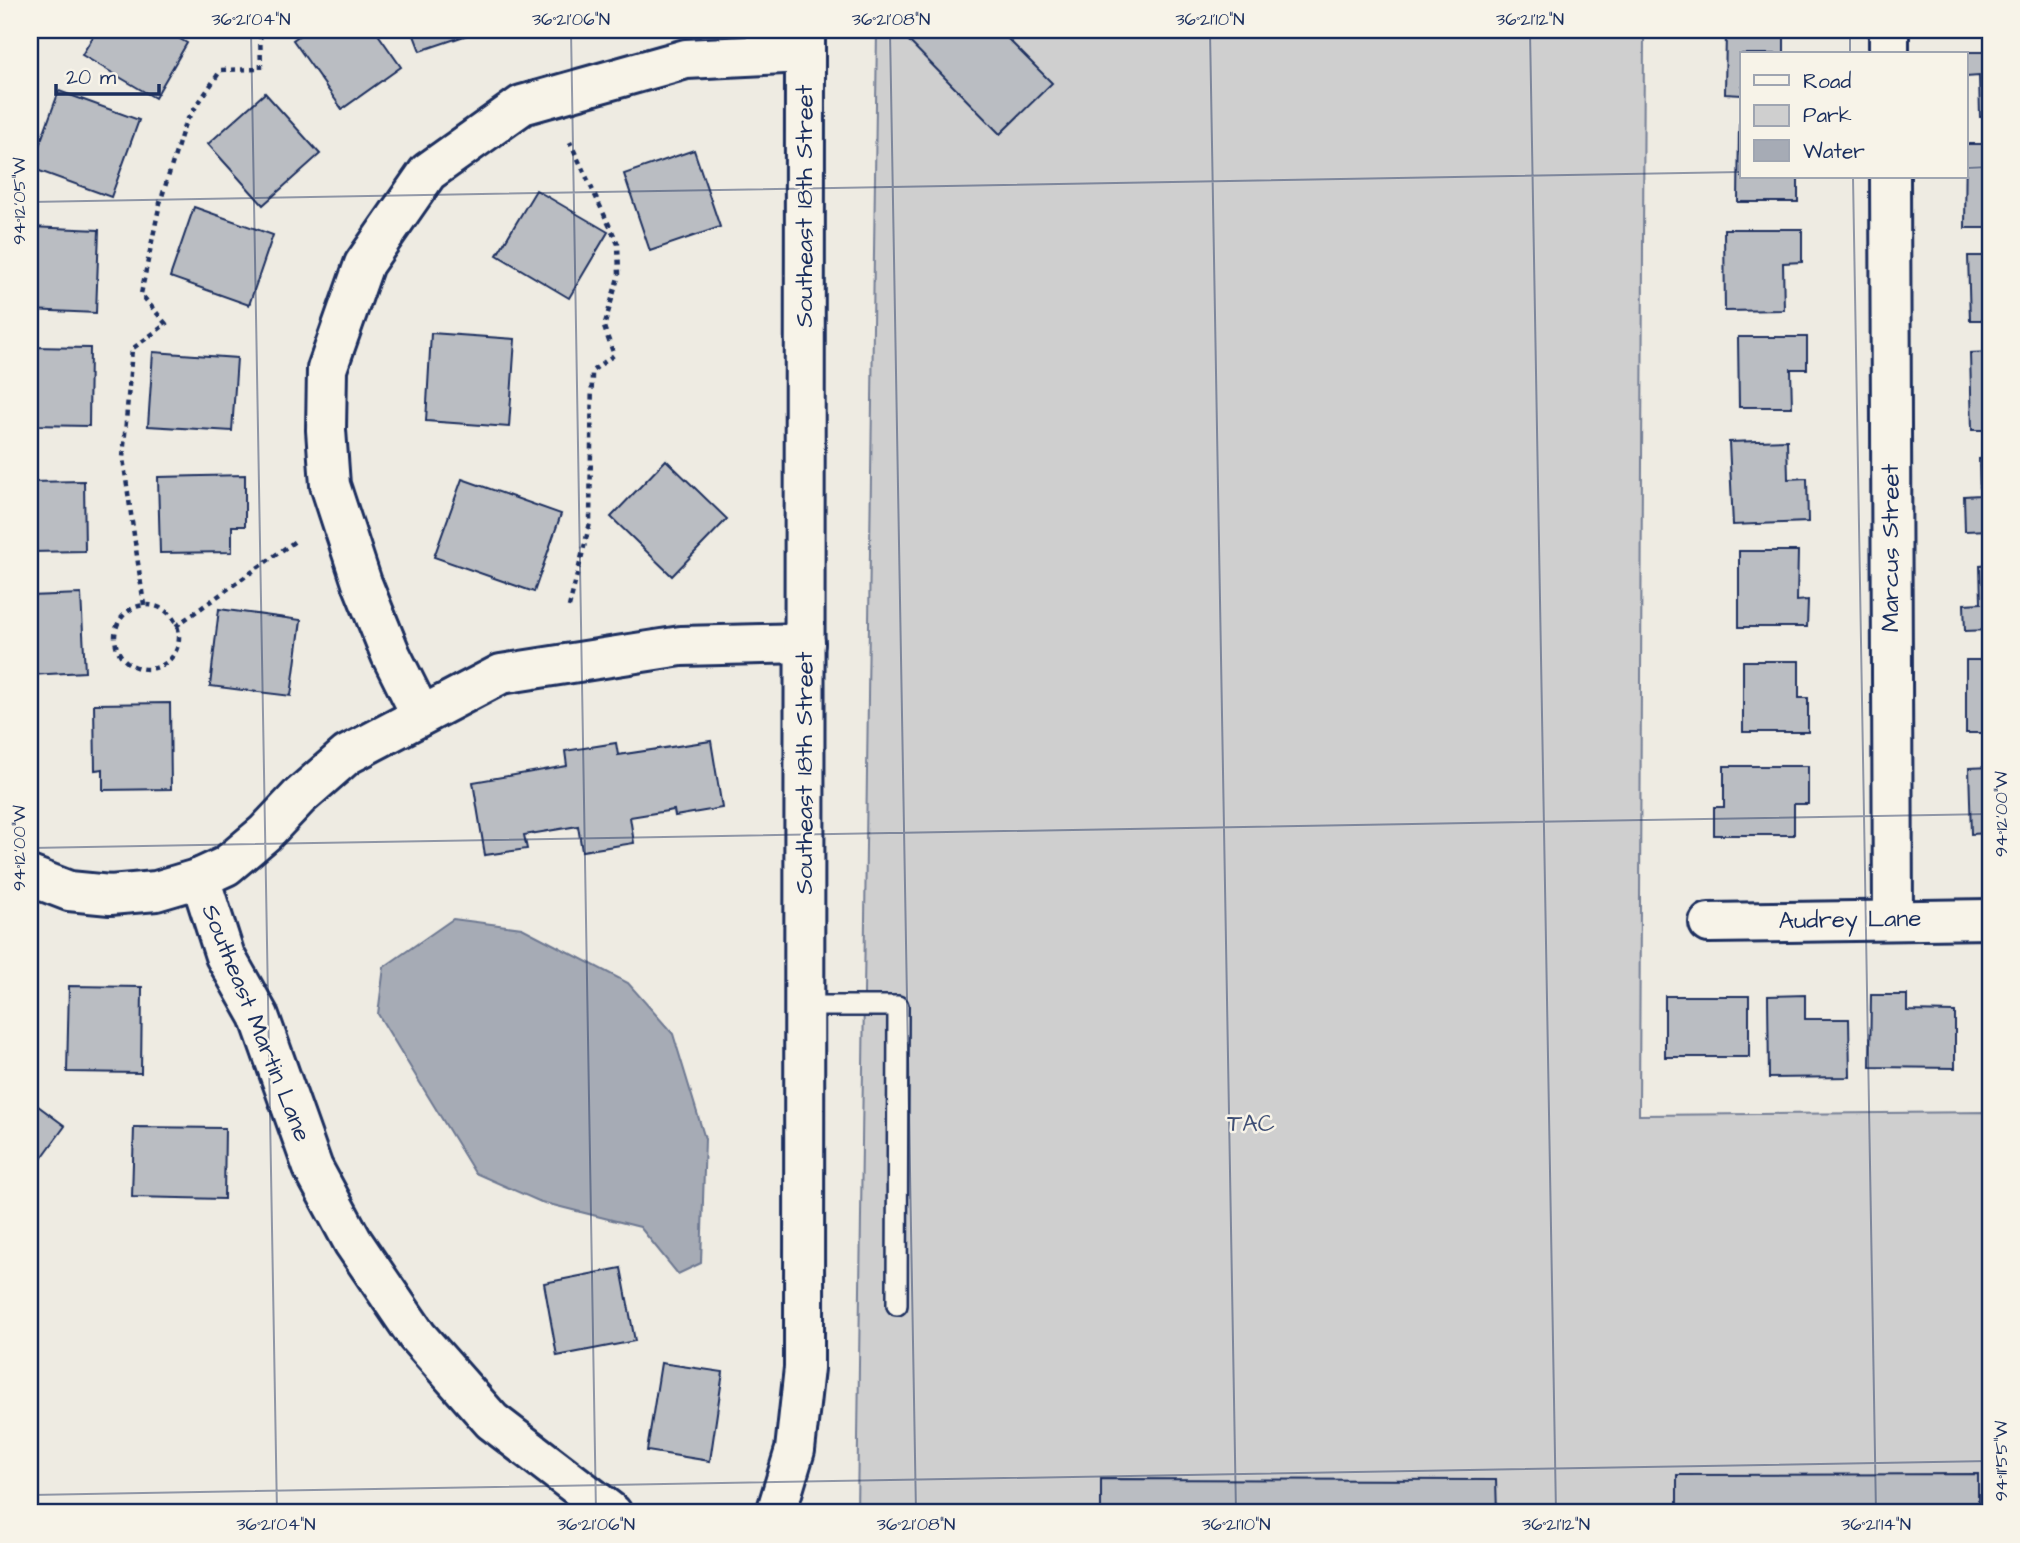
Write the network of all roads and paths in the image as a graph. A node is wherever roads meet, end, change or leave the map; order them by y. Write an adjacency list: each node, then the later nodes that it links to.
1 (260, 30): 8 (path)
2 (1889, 30): 4 (street)
3 (805, 41): 11 (street, Southeast 18th Street); 12 (street)
4 (1889, 52)
5 (570, 142): 9 (path)
6 (1889, 178): 15 (street, Marcus Street)
7 (298, 539): 10 (path)
8 (144, 605): 10 (path); 10 (path)
9 (569, 607)
10 (176, 626)
11 (805, 643): 12 (street); 18 (street, Southeast 18th Street)
12 (422, 715): 14 (street)
13 (30, 876): 14 (street)
14 (200, 878): 20 (street, Southeast Martin Lane)
15 (1893, 918): 16 (street, Audrey Lane); 17 (street, Audrey Lane)
16 (1990, 919)
17 (1709, 923)
18 (805, 1006): 19 (lane); 21 (street, Southeast 18th Street)
19 (897, 1305)
20 (611, 1513)
21 (776, 1513)

